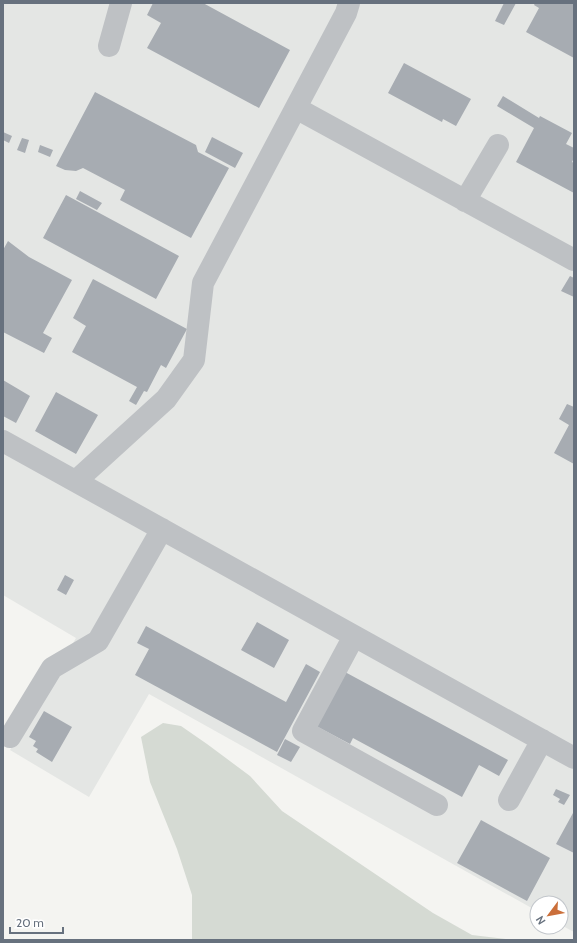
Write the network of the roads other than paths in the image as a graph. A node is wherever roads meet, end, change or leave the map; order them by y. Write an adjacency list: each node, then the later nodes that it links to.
1 (121, 3): 3 (lane)
2 (349, 3): 4 (lane)
3 (109, 46)
4 (296, 108): 6 (lane); 9 (lane)
5 (498, 145): 6 (lane)
6 (465, 201): 7 (lane)
7 (574, 260)
8 (3, 440): 9 (lane)
9 (76, 481): 10 (lane)
10 (162, 529): 11 (lane); 12 (lane)
11 (354, 636): 13 (lane); 16 (lane)
12 (10, 737)
13 (542, 740): 14 (lane); 15 (lane)
14 (574, 758)
15 (509, 800)
16 (437, 805)

